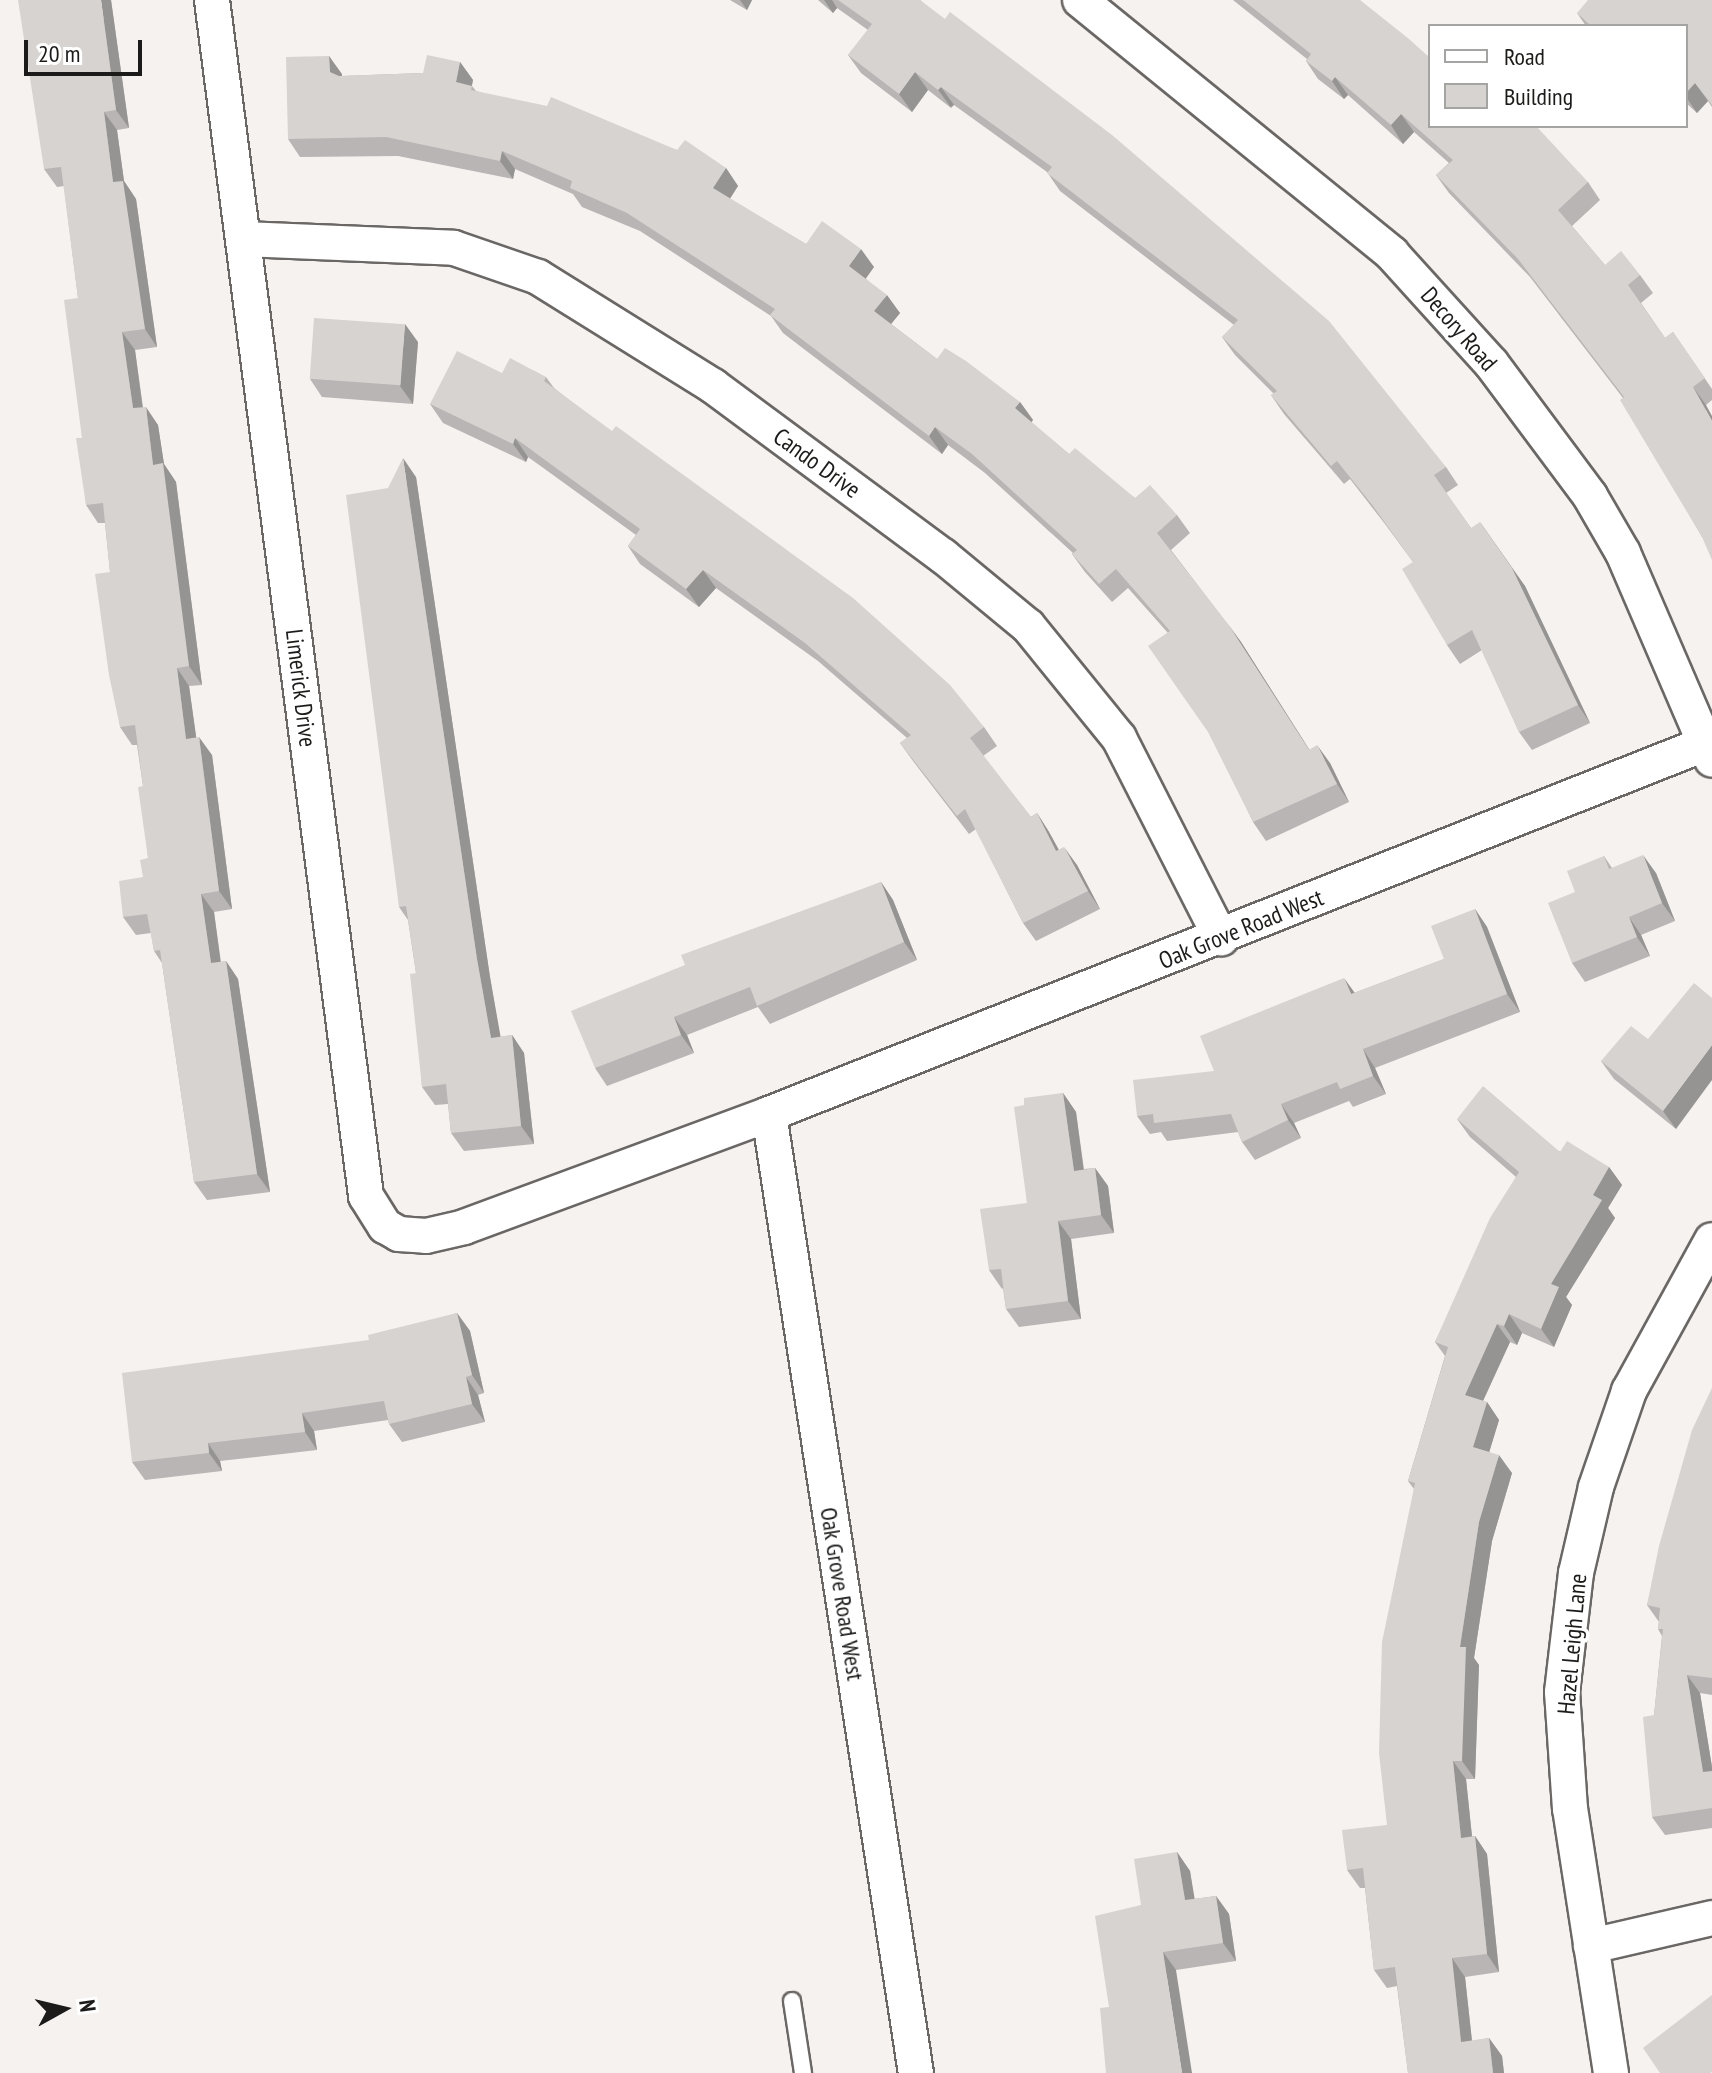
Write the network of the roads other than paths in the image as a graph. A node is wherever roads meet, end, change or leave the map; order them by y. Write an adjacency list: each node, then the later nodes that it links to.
1 (212, 0): 3 (street, Limerick Drive)
2 (1080, 0): 4 (street, Decory Road)
3 (243, 239): 5 (street, Cando Drive); 7 (street, Limerick Drive)
4 (1710, 748): 5 (street, Oak Grove Road West)
5 (1221, 938): 6 (street, Oak Grove Road West)
6 (769, 1114): 7 (street, Oak Grove Road West); 13 (street, Oak Grove Road West)
7 (524, 1205)
8 (1712, 1240): 10 (street, Hazel Leigh Lane)
9 (1712, 1918): 10 (street)
10 (1591, 1946): 14 (street, Hazel Leigh Lane)
11 (792, 2001): 12 (lane)
12 (803, 2073)
13 (916, 2073)
14 (1611, 2073)

